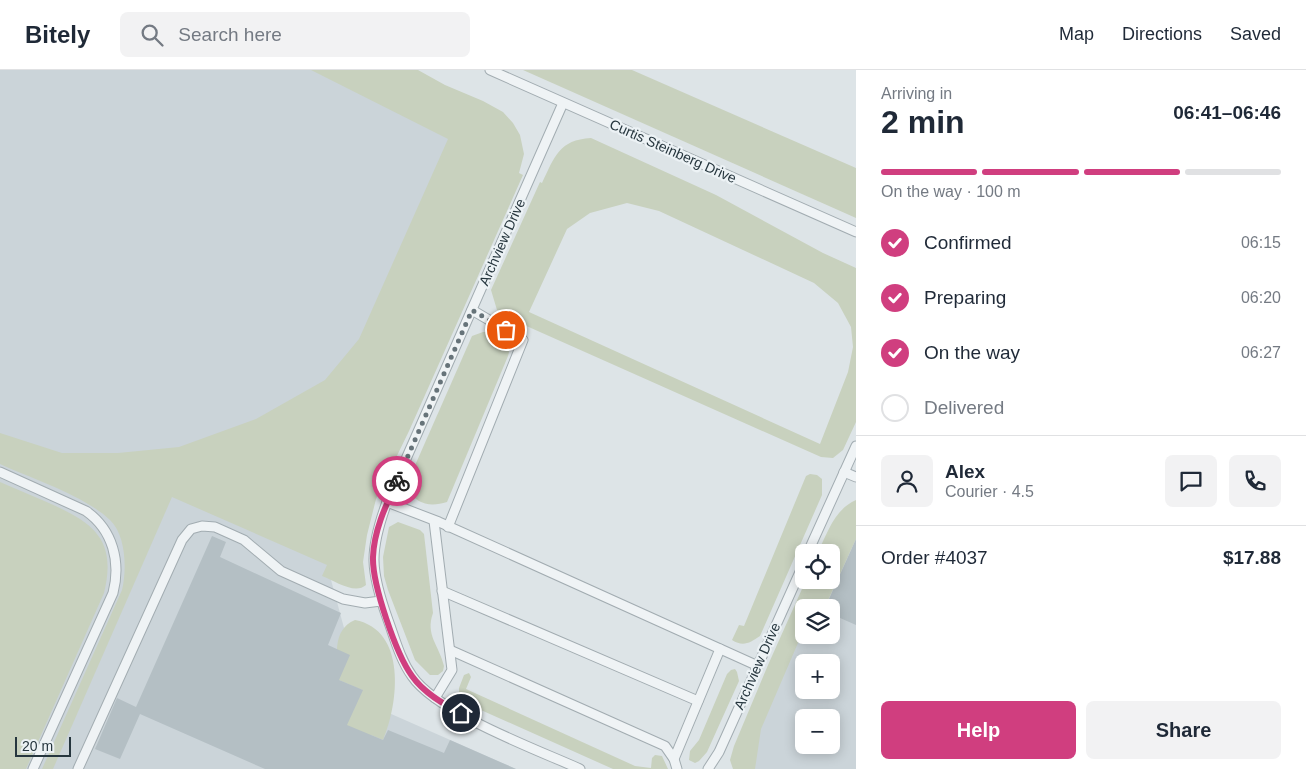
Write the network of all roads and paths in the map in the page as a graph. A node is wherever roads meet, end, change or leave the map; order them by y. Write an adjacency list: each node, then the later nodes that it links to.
1 (490, 70): 2 (lane, Curtis Steinberg Drive)
2 (563, 103): 3 (lane, Curtis Steinberg Drive); 4 (lane, Archview Drive)
3 (856, 232)
4 (472, 310): 9 (lane, Archview Drive); 11 (lane)
5 (856, 446): 7 (lane)
6 (0, 472): 22 (lane)
7 (844, 472): 8 (lane); 12 (lane)
8 (856, 477)
9 (387, 502): 10 (lane); 15 (lane, Archview Drive)
10 (434, 521): 11 (lane); 14 (lane)
11 (448, 526): 16 (lane)
12 (812, 544)
13 (795, 583): 18 (lane, Archview Drive)
14 (442, 591): 17 (lane); 20 (lane)
15 (381, 601): 19 (lane, Archview Drive); 23 (lane)
16 (720, 649): 18 (lane); 20 (lane)
17 (450, 650): 19 (lane); 21 (lane)
18 (758, 666): 26 (lane, Archview Drive)
19 (436, 698): 24 (lane, Archview Drive)
20 (698, 701): 21 (lane)
21 (674, 758): 25 (lane)
22 (33, 769)
23 (78, 769)
24 (580, 769)
25 (677, 769)
26 (708, 769)

